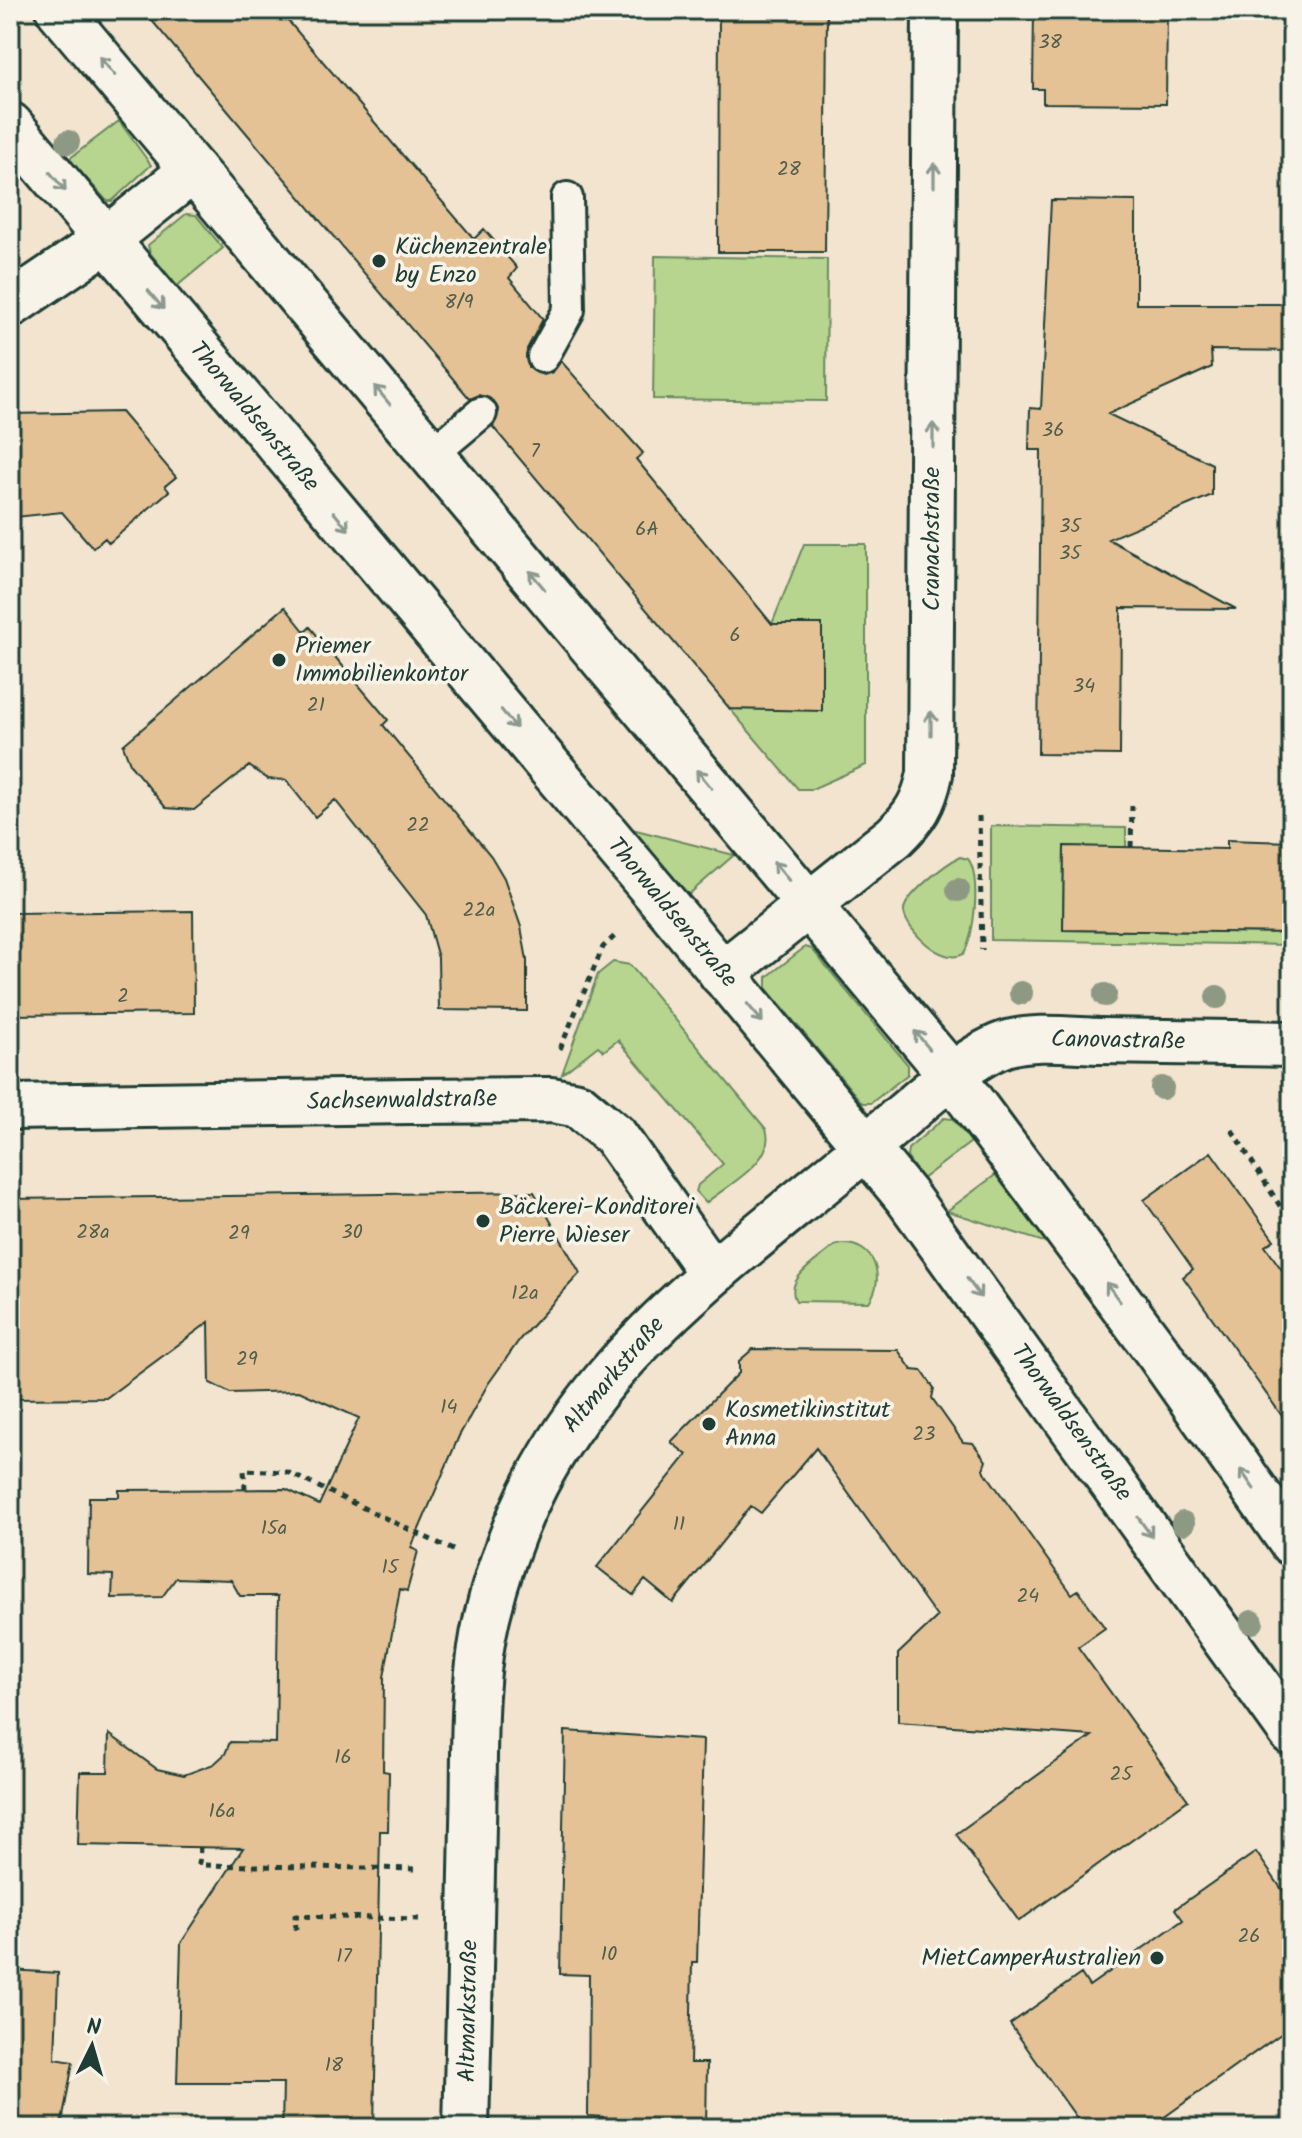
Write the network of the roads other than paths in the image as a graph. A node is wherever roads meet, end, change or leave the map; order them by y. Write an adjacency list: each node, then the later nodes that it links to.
1 (59, 10): 4 (main road, one-way to 1)
2 (935, 10): 11 (main road, Cranachstraße, one-way to 2)
3 (10, 125): 6 (main road, Thorwaldsenstraße, one-way to 6)
4 (193, 170): 6 (main road); 10 (main road, one-way to 4)
5 (567, 198): 8 (lane)
6 (106, 240): 7 (main road); 12 (main road, Thorwaldsenstraße, one-way to 12)
7 (10, 305)
8 (543, 357)
9 (481, 413): 10 (lane)
10 (432, 454): 11 (main road, one-way to 10)
11 (809, 904): 12 (main road, Cranachstraße); 14 (main road, one-way to 11)
12 (722, 974): 16 (main road, Thorwaldsenstraße, one-way to 16)
13 (1292, 1044): 14 (main road, Canovastraße)
14 (953, 1077): 16 (main road, Altmarkstraße); 18 (main road, one-way to 14)
15 (10, 1107): 17 (main road, Sachsenwaldstraße)
16 (867, 1147): 17 (main road, Altmarkstraße); 19 (main road, Thorwaldsenstraße, one-way to 19)
17 (711, 1272): 20 (main road, Altmarkstraße)
18 (1292, 1543)
19 (1292, 1733)
20 (466, 2128)

